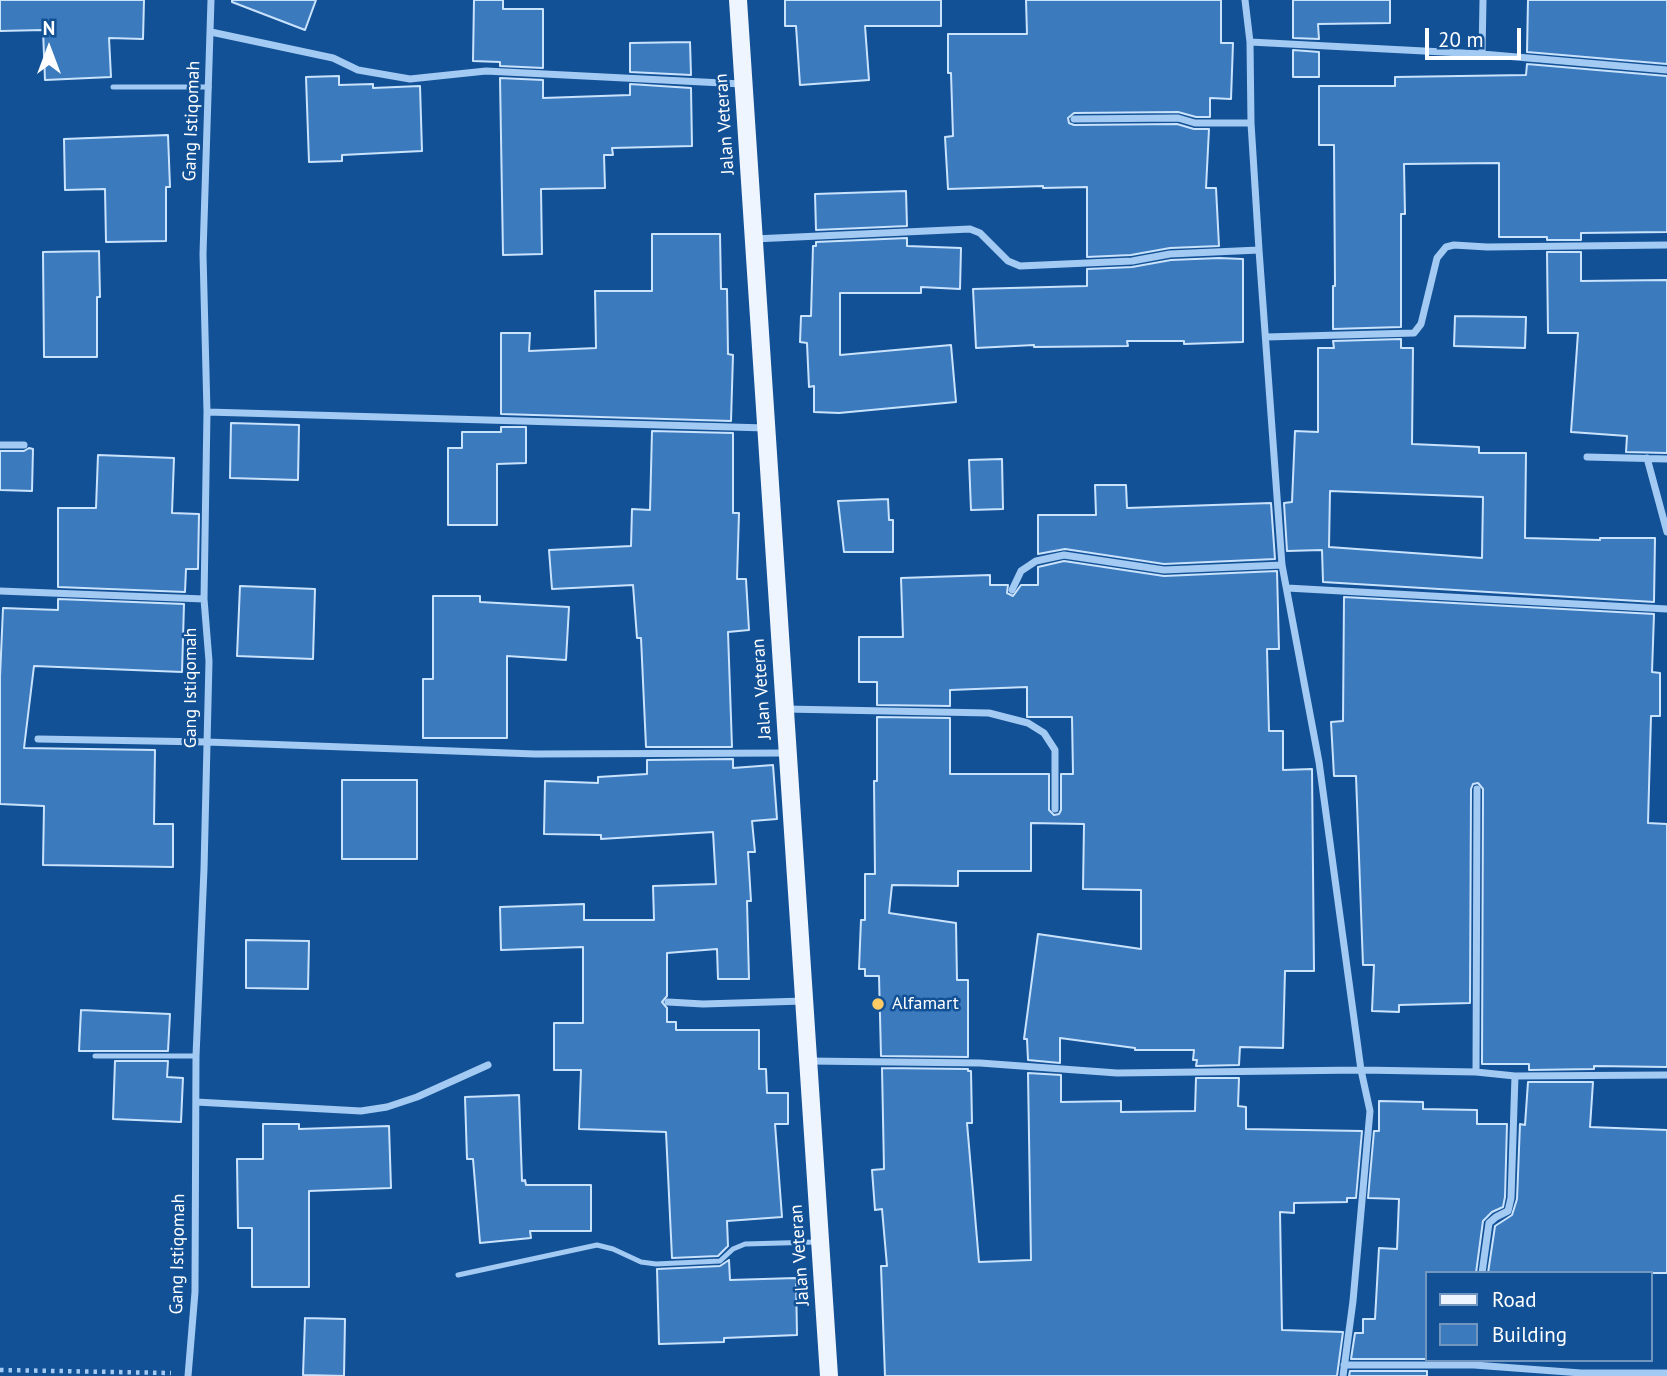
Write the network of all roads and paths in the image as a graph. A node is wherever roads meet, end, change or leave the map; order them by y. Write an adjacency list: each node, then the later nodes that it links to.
1 (211, 0): 5 (street, Gang Istiqomah)
2 (738, 0): 9 (main road, Jalan Veteran)
3 (1245, 0): 6 (street)
4 (1483, 0): 7 (street)
5 (211, 32): 9 (street); 11 (street, Gang Istiqomah)
6 (1250, 42): 7 (street); 13 (street)
7 (1482, 54): 8 (street)
8 (1667, 70)
9 (743, 84): 14 (main road, Jalan Veteran)
10 (113, 87): 11 (lane)
11 (209, 87): 18 (street, Gang Istiqomah)
12 (1074, 120): 13 (street)
13 (1251, 123): 16 (street)
14 (754, 240): 16 (street); 19 (main road, Jalan Veteran)
15 (1667, 245): 17 (street)
16 (1259, 250): 17 (street)
17 (1266, 337): 26 (street)
18 (207, 412): 19 (street); 30 (street, Gang Istiqomah)
19 (766, 428): 32 (main road, Jalan Veteran)
20 (0, 445): 21 (street)
21 (24, 445)
22 (1587, 457): 23 (street)
23 (1647, 458): 24 (street); 25 (street)
24 (1667, 459)
25 (1667, 532)
26 (1282, 565): 27 (street); 28 (street)
27 (1287, 588): 31 (street); 44 (street)
28 (1012, 590)
29 (0, 591): 30 (street)
30 (204, 600): 34 (street, Gang Istiqomah)
31 (1667, 609)
32 (785, 709): 35 (main road, Jalan Veteran); 37 (street)
33 (38, 739): 34 (street)
34 (207, 742): 35 (street); 41 (street, Gang Istiqomah)
35 (788, 752): 38 (main road, Jalan Veteran)
36 (1477, 789): 45 (street)
37 (1055, 808)
38 (804, 1001): 39 (street); 42 (main road, Jalan Veteran)
39 (668, 1002)
40 (95, 1056): 41 (lane)
41 (196, 1056): 48 (street, Gang Istiqomah)
42 (808, 1061): 44 (street); 49 (main road, Jalan Veteran)
43 (488, 1065): 48 (street)
44 (1361, 1070): 45 (street); 53 (street)
45 (1476, 1072): 47 (street)
46 (1667, 1075): 47 (street)
47 (1515, 1076): 50 (street)
48 (196, 1102): 56 (street, Gang Istiqomah)
49 (820, 1242): 51 (lane); 57 (main road, Jalan Veteran)
50 (1482, 1271)
51 (458, 1275)
52 (1474, 1363): 53 (street); 55 (street)
53 (1344, 1365): 58 (street)
54 (0, 1370): 56 (path)
55 (1667, 1373)
56 (188, 1374)
57 (829, 1376)
58 (1343, 1376)

